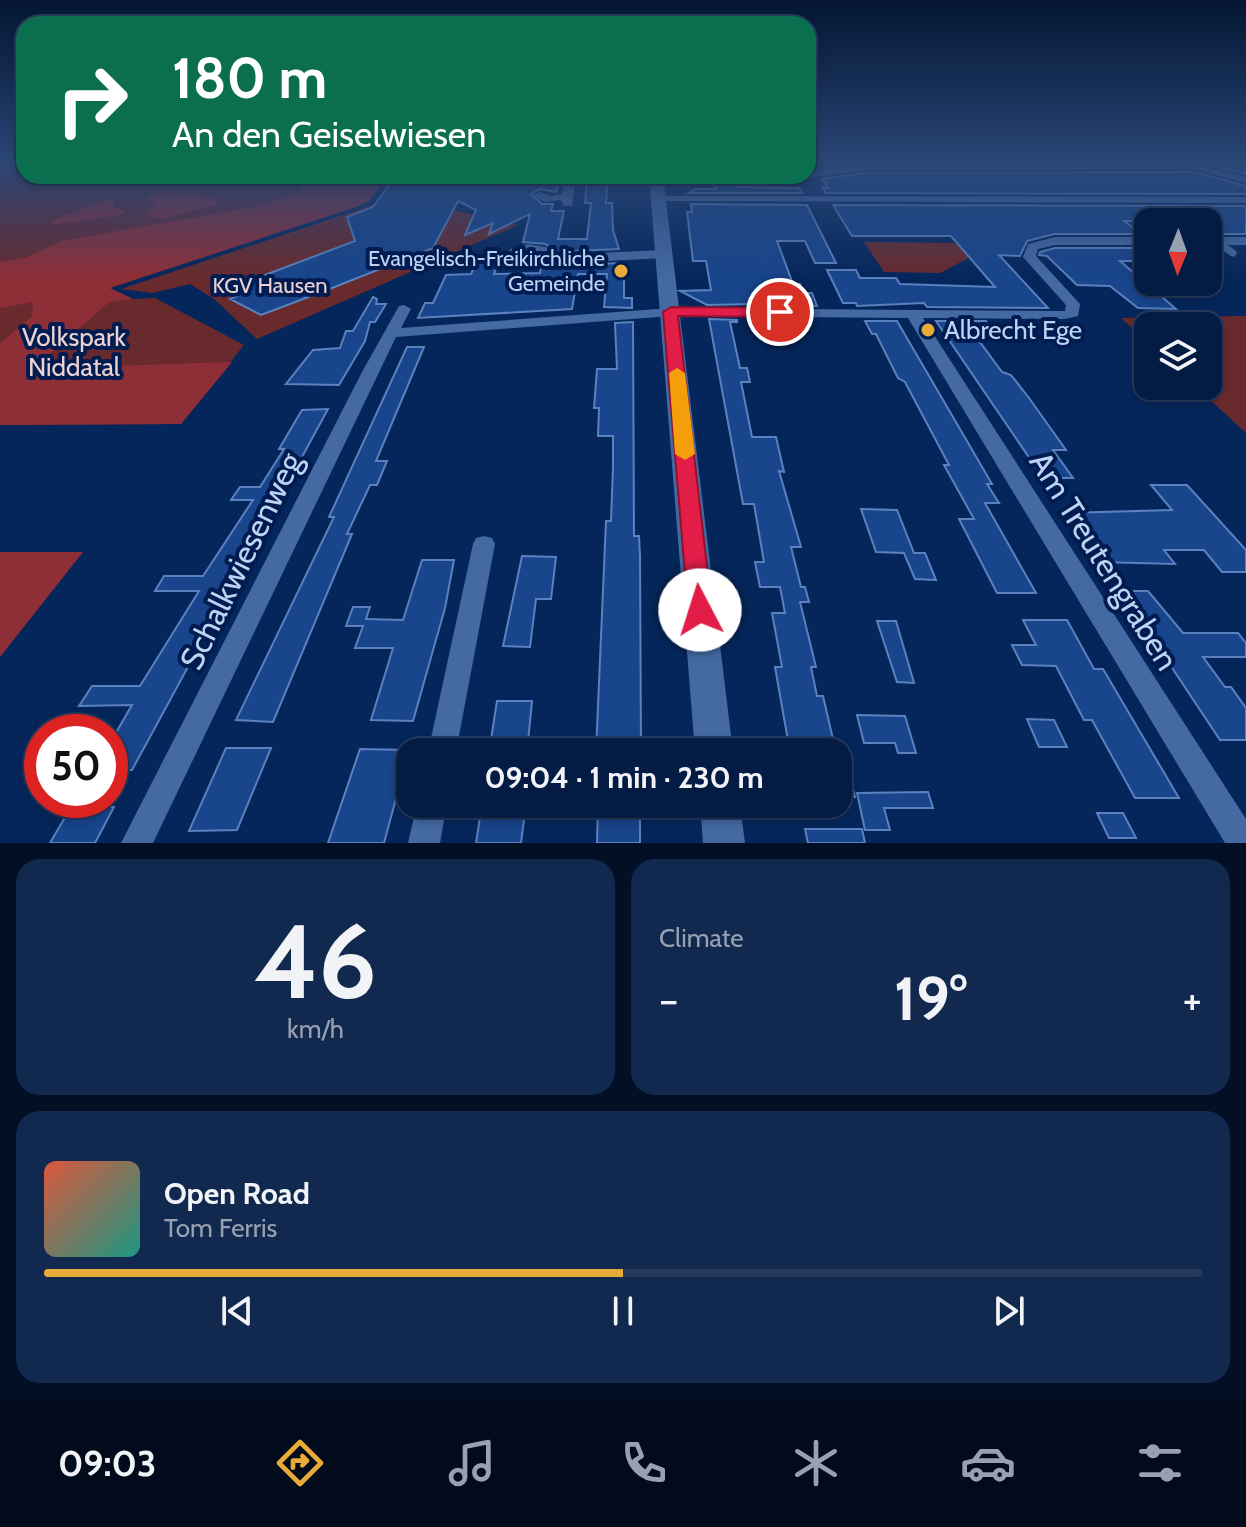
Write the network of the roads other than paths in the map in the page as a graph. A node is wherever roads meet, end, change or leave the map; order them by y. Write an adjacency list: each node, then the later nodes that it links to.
1 (658, 200): 7 (main road)
2 (1134, 241): 11 (street)
3 (1222, 241): 4 (street)
4 (1246, 241)
5 (1222, 247): 6 (lane)
6 (1233, 253)
7 (664, 254): 8 (street); 10 (main road)
8 (540, 259)
9 (404, 309): 12 (street, Schalkwiesenweg)
10 (671, 312): 11 (street); 12 (street); 15 (main road)
11 (912, 313): 21 (street, Am Treutengraben)
12 (393, 333): 18 (street, Schalkwiesenweg)
13 (484, 544): 14 (street)
14 (445, 738)
15 (713, 738)
16 (429, 818): 19 (street)
17 (721, 818): 20 (main road)
18 (137, 843)
19 (424, 843)
20 (724, 843)
21 (1243, 843)

